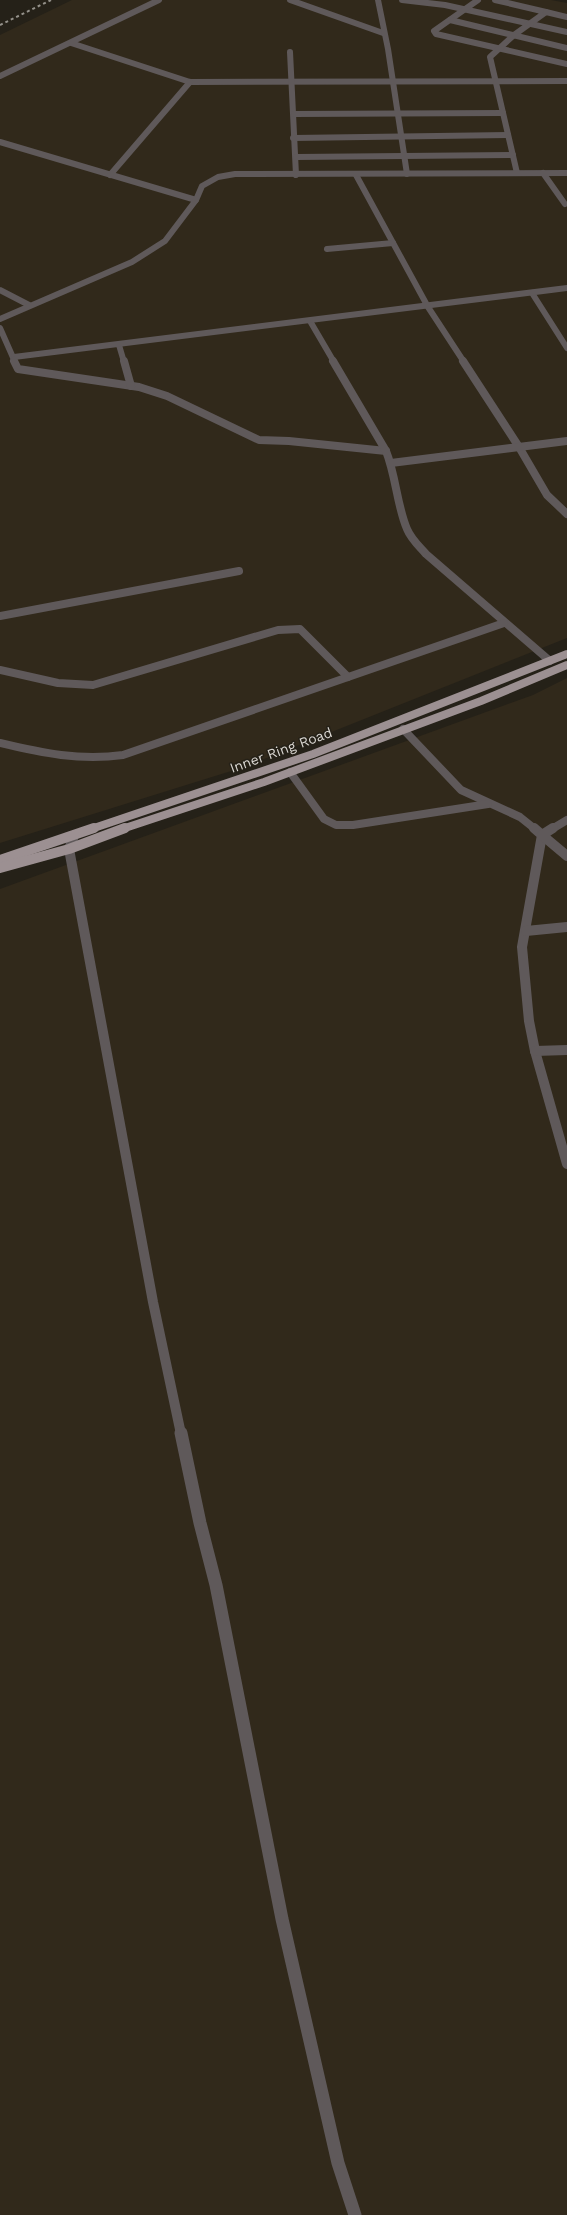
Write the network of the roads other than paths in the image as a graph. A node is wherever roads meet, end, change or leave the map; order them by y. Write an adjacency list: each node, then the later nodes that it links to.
1 (159, 0): 15 (street)
2 (290, 0): 13 (street)
3 (378, 0): 13 (street)
4 (402, 0): 7 (street)
5 (478, 0): 7 (street)
6 (495, 0): 8 (street)
7 (464, 9): 10 (street); 11 (street)
8 (546, 12): 9 (street); 11 (street)
9 (567, 17)
10 (450, 20): 14 (street); 16 (street)
11 (530, 23): 12 (street); 14 (street)
12 (567, 32)
13 (383, 33): 24 (street)
14 (514, 35): 16 (street); 17 (street)
15 (72, 42): 20 (street); 23 (street)
16 (499, 47): 19 (street); 21 (street)
17 (567, 48)
18 (290, 52): 25 (street)
19 (567, 64)
20 (0, 76)
21 (496, 81): 22 (street); 24 (street); 27 (street)
22 (567, 81)
23 (190, 82): 25 (street); 40 (street)
24 (393, 82): 25 (street); 26 (street)
25 (291, 83): 28 (street)
26 (399, 113): 27 (street); 28 (street); 30 (street)
27 (503, 113): 29 (street)
28 (294, 114): 31 (street)
29 (508, 135): 30 (street); 33 (street)
30 (402, 136): 31 (street); 34 (street)
31 (293, 138): 35 (street)
32 (0, 142): 40 (street)
33 (513, 155): 34 (street); 36 (street)
34 (405, 156): 35 (street); 39 (street)
35 (296, 157): 41 (street)
36 (517, 173): 37 (street); 39 (street)
37 (543, 173): 38 (street); 44 (street)
38 (567, 173)
39 (407, 174): 42 (street)
40 (110, 175): 43 (street)
41 (296, 175): 42 (street); 43 (street)
42 (356, 175): 45 (street)
43 (196, 200): 50 (street)
44 (565, 204)
45 (393, 243): 46 (street); 51 (street)
46 (327, 249)
47 (567, 288): 49 (street)
48 (0, 290): 50 (street)
49 (532, 293): 51 (street); 56 (street)
50 (29, 305): 52 (street)
51 (428, 307): 53 (street); 60 (street)
52 (0, 319)
53 (310, 321): 55 (street); 61 (street)
54 (0, 328): 57 (street)
55 (119, 345): 57 (street); 58 (street)
56 (567, 348)
57 (14, 357): 58 (street)
58 (131, 386): 61 (street)
59 (567, 441): 60 (street)
60 (519, 447): 62 (street); 63 (street)
61 (386, 452): 62 (street)
62 (391, 462): 66 (street)
63 (567, 514)
64 (239, 571): 65 (street)
65 (0, 616)
66 (504, 623): 68 (street); 71 (street)
67 (567, 654): 68 (main road, Inner Ring Road)
68 (550, 661): 78 (main road, Inner Ring Road)
69 (567, 665): 72 (main road, Inner Ring Road)
70 (0, 670): 71 (street)
71 (348, 677): 73 (street)
72 (403, 729): 74 (main road, Inner Ring Road); 75 (street)
73 (0, 743)
74 (290, 772): 75 (street); 79 (main road, Inner Ring Road)
75 (488, 804): 77 (street)
76 (567, 820): 77 (street)
77 (542, 835): 80 (street); 84 (street)
78 (74, 836): 79 (street); 81 (main road, Inner Ring Road)
79 (69, 849): 82 (main road, Inner Ring Road); 89 (street)
80 (567, 856)
81 (0, 860)
82 (0, 868)
83 (567, 927): 84 (street)
84 (526, 931): 86 (street)
85 (567, 1050): 86 (street)
86 (535, 1051): 87 (street)
87 (565, 1149): 88 (street)
88 (567, 1164)
89 (355, 2215)

